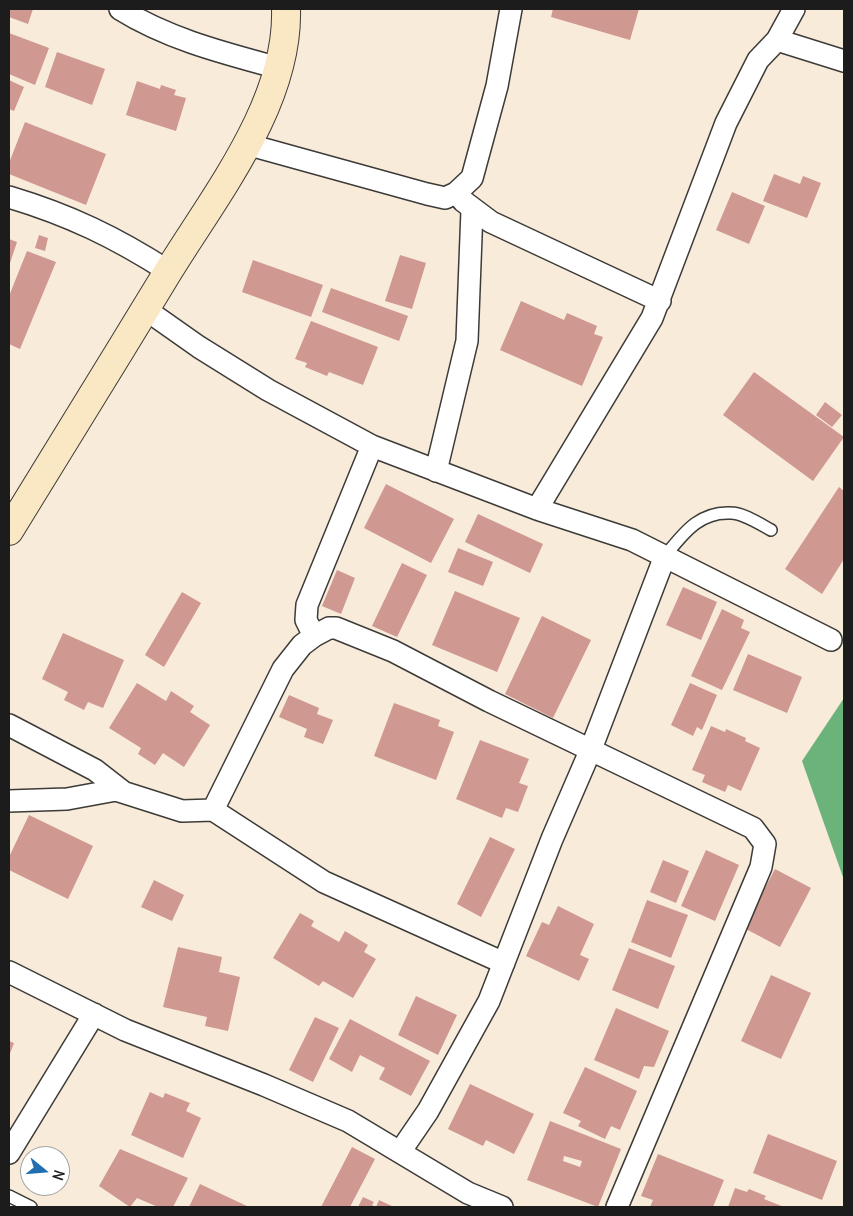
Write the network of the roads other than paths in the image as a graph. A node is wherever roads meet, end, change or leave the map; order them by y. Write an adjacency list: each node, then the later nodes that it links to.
1 (120, 9): 7 (street)
2 (286, 9): 7 (street)
3 (511, 9): 9 (street)
4 (794, 9): 5 (street)
5 (776, 40): 6 (street); 13 (street)
6 (844, 61)
7 (279, 68): 8 (street)
8 (246, 144): 9 (street); 12 (street)
9 (456, 193): 11 (street)
10 (9, 197): 12 (street)
11 (472, 210): 13 (street); 16 (street)
12 (168, 271): 14 (street)
13 (660, 301): 17 (street)
14 (145, 309): 15 (street); 19 (street)
15 (372, 446): 16 (street); 21 (street)
16 (436, 471): 17 (street)
17 (537, 509): 20 (street)
18 (771, 530): 20 (lane)
19 (9, 532)
20 (665, 556): 22 (street); 24 (street)
21 (314, 636): 24 (street); 27 (street)
22 (832, 640)
23 (9, 725): 25 (street)
24 (591, 749): 28 (street); 37 (street)
25 (122, 791): 26 (street); 27 (street)
26 (9, 801)
27 (213, 810): 28 (street)
28 (504, 963): 31 (street)
29 (9, 972): 30 (street)
30 (94, 1014): 31 (street); 32 (street)
31 (400, 1152): 34 (street)
32 (9, 1153)
33 (9, 1196): 35 (lane)
34 (466, 1200): 36 (street)
35 (32, 1207)
36 (502, 1207)
37 (617, 1207)

